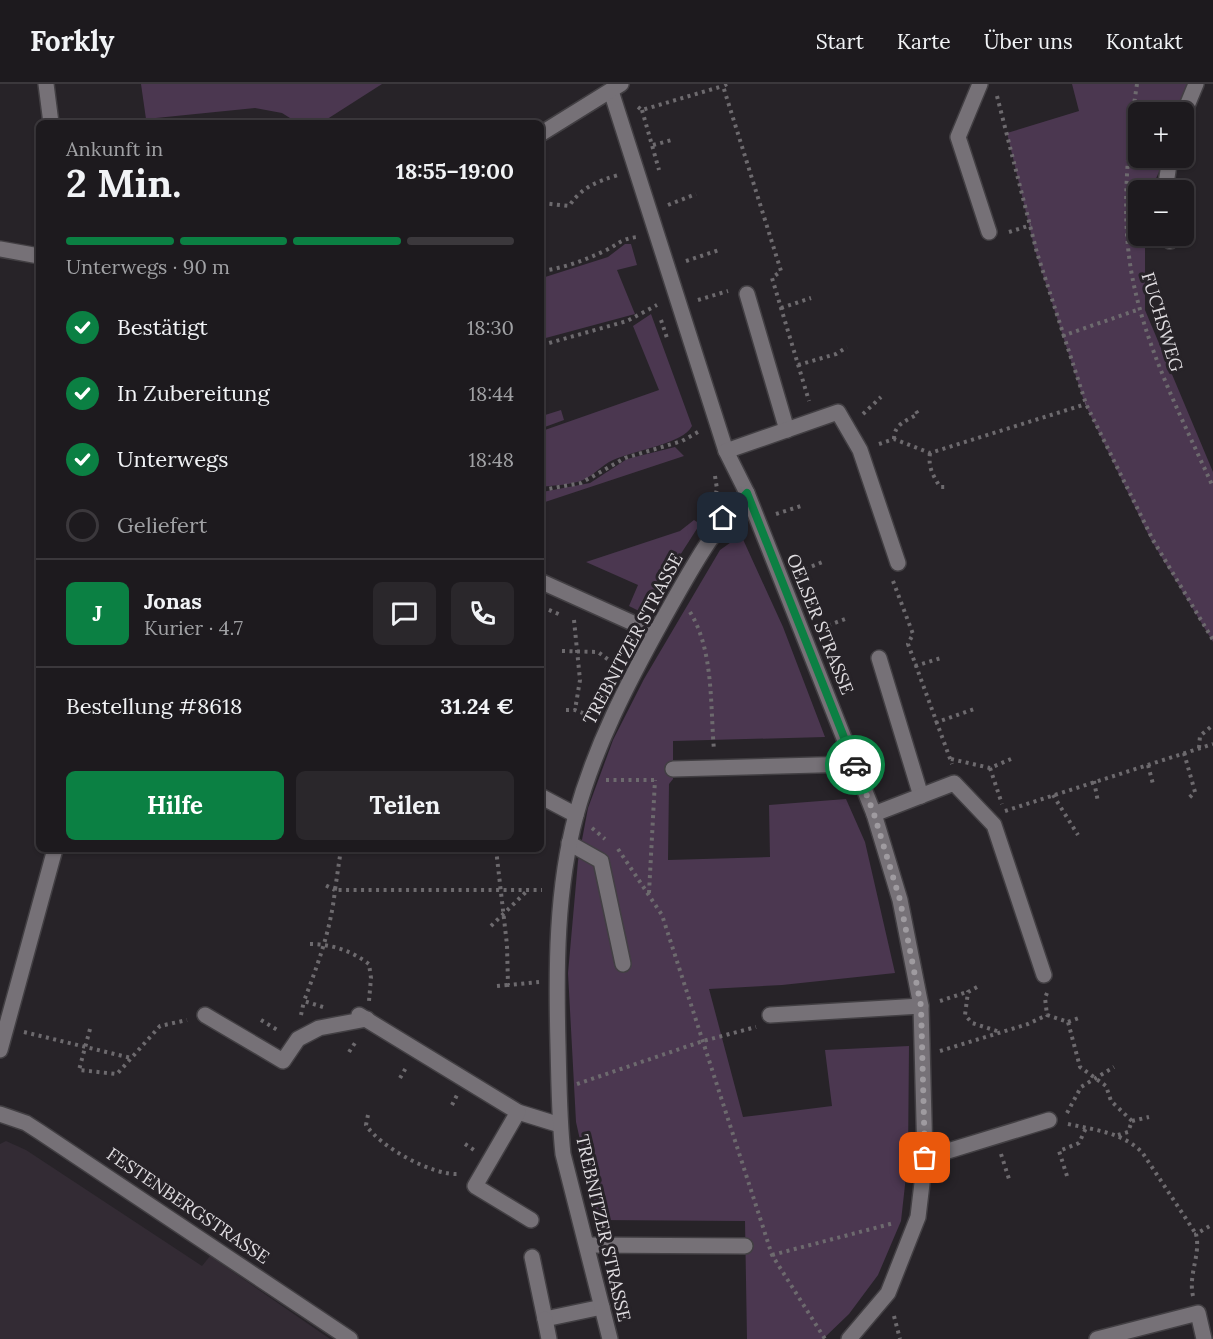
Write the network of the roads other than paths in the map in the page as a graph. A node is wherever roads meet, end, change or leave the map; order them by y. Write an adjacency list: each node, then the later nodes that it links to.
1 (46, 84): 6 (street)
2 (980, 84): 8 (street)
3 (1196, 84): 5 (street)
4 (616, 87): 7 (street); 13 (street, OELSER STRASSE)
5 (1189, 102)
6 (51, 120)
7 (544, 132)
8 (988, 232)
9 (0, 249): 10 (street)
10 (36, 255)
11 (741, 291): 12 (street)
12 (787, 430): 13 (street); 15 (street)
13 (726, 451): 14 (street, OELSER STRASSE)
14 (747, 493): 17 (street, TREBNITZER STRASSE); 19 (street, OELSER STRASSE)
15 (898, 563)
16 (544, 583): 17 (street)
17 (656, 633): 24 (street, TREBNITZER STRASSE)
18 (879, 658): 21 (street)
19 (855, 764): 20 (street); 23 (street, OELSER STRASSE)
20 (673, 769)
21 (921, 796): 23 (street); 28 (street)
22 (544, 798): 24 (street)
23 (874, 814): 29 (street, OELSER STRASSE)
24 (576, 815): 25 (street, TREBNITZER STRASSE)
25 (569, 843): 27 (street); 36 (street, TREBNITZER STRASSE)
26 (54, 852): 32 (street)
27 (622, 963)
28 (1044, 975)
29 (921, 1006): 31 (street); 37 (street, OELSER STRASSE)
30 (205, 1015): 33 (street, TREBNITZER STRASSE)
31 (770, 1015)
32 (0, 1050)
33 (518, 1112): 36 (street, TREBNITZER STRASSE); 38 (street)
34 (0, 1114): 44 (street, FESTENBERGSTRASSE)
35 (1049, 1120): 37 (street)
36 (560, 1125): 39 (street, TREBNITZER STRASSE)
37 (925, 1158): 47 (street, OELSER STRASSE)
38 (531, 1220)
39 (586, 1245): 40 (street); 42 (street, TREBNITZER STRASSE)
40 (746, 1245)
41 (532, 1257): 43 (street)
42 (602, 1307): 43 (street); 46 (street, TREBNITZER STRASSE)
43 (545, 1319): 45 (street)
44 (350, 1339)
45 (549, 1339)
46 (610, 1339)
47 (849, 1339)
48 (1097, 1339): 49 (street)
49 (1204, 1339)

